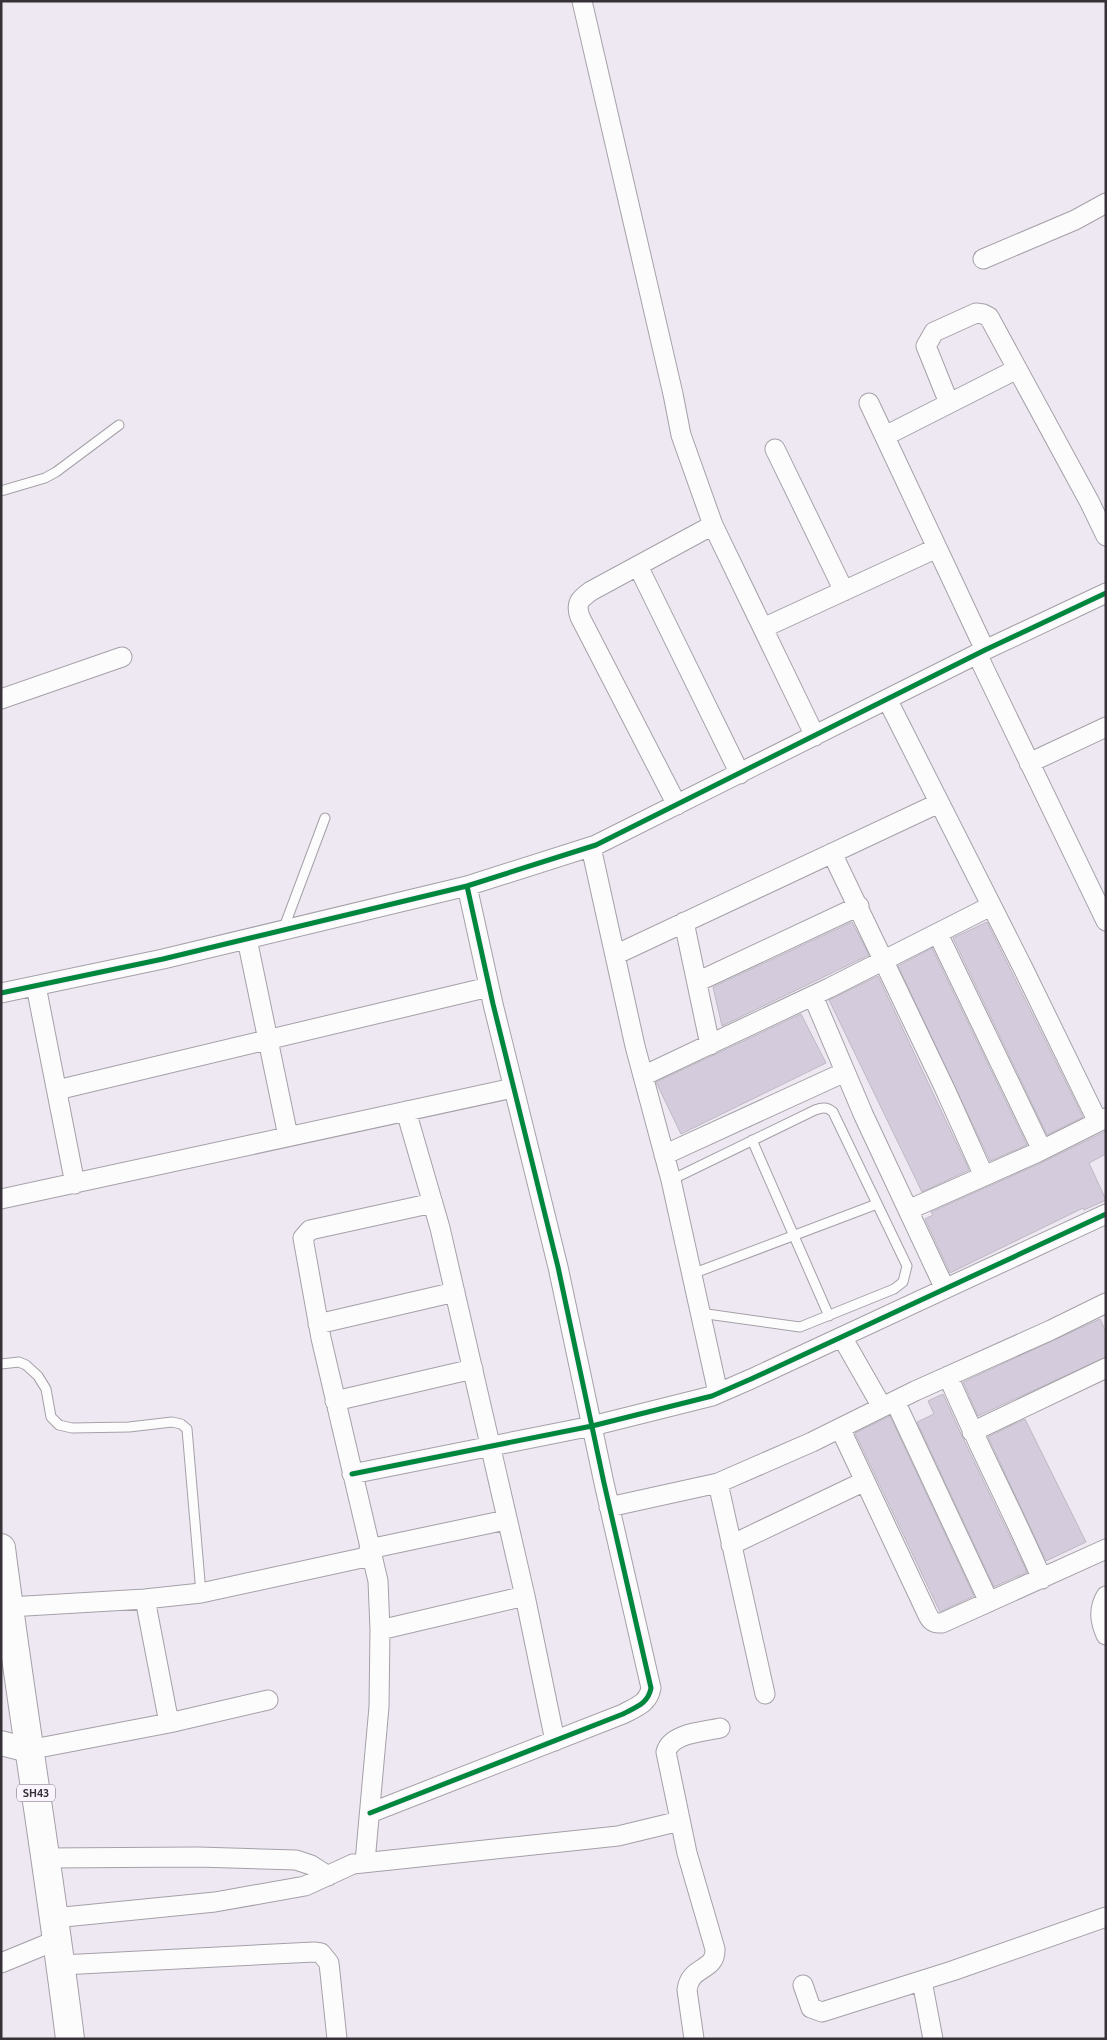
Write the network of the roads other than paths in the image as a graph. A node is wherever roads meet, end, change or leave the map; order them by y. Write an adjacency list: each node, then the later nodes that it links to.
1 (582, 1): 11 (street)
2 (1106, 203): 3 (street)
3 (983, 258)
4 (1017, 369): 6 (street); 6 (street); 12 (street)
5 (869, 403): 8 (street)
6 (949, 403): 8 (street)
7 (119, 425): 10 (lane)
8 (885, 436): 13 (street)
9 (774, 449): 15 (street)
10 (1, 491)
11 (713, 525): 14 (street); 17 (street)
12 (1106, 536)
13 (937, 548): 15 (street); 18 (street)
14 (638, 566): 25 (street); 27 (street)
15 (844, 591): 17 (street)
16 (1106, 593): 18 (street)
17 (763, 628): 23 (street)
18 (981, 652): 21 (street); 24 (street)
19 (122, 657): 20 (street)
20 (1, 699)
21 (888, 700): 23 (street); 26 (street)
22 (1104, 733): 24 (street)
23 (815, 736): 25 (street)
24 (1029, 763): 34 (street)
25 (740, 774): 27 (street)
26 (939, 803): 30 (street); 33 (street)
27 (677, 806): 29 (street)
28 (325, 818): 36 (lane)
29 (591, 847): 31 (street); 39 (street)
30 (832, 853): 32 (street); 35 (street)
31 (467, 886): 36 (street); 43 (street)
32 (859, 906): 40 (street); 41 (street)
33 (991, 906): 37 (street); 53 (street)
34 (1106, 921)
35 (684, 922): 39 (street); 41 (street)
36 (283, 930): 38 (street)
37 (938, 934): 40 (street); 56 (street)
38 (247, 938): 42 (street); 46 (street)
39 (615, 955): 49 (street)
40 (883, 961): 45 (street); 58 (street)
41 (697, 982): 47 (street)
42 (36, 986): 44 (street); 51 (street)
43 (489, 988): 46 (street); 50 (street)
44 (1, 993)
45 (813, 996): 47 (street); 48 (street)
46 (268, 1040): 51 (street); 54 (street)
47 (710, 1044): 49 (street)
48 (845, 1072): 57 (street); 64 (street)
49 (643, 1076): 57 (street)
50 (514, 1088): 52 (street); 82 (street)
51 (56, 1090): 60 (street)
52 (406, 1111): 54 (street); 62 (street)
53 (1102, 1120): 56 (street)
54 (288, 1136): 60 (street)
55 (752, 1140): 59 (lane); 63 (lane); 66 (lane)
56 (1042, 1150): 58 (street)
57 (664, 1154): 59 (street)
58 (984, 1176): 64 (street)
59 (671, 1180): 67 (street)
60 (74, 1184): 61 (street)
61 (1, 1199)
62 (433, 1203): 69 (street); 73 (street)
63 (877, 1204): 66 (lane); 72 (lane)
64 (908, 1210): 68 (street)
65 (1106, 1214): 68 (street)
66 (792, 1236): 67 (lane); 72 (lane)
67 (692, 1274): 71 (street)
68 (945, 1289): 74 (street)
69 (455, 1292): 73 (street); 77 (street)
70 (1106, 1303): 78 (street)
71 (700, 1313): 72 (lane); 79 (street)
72 (828, 1316)
73 (318, 1324): 80 (street)
74 (842, 1337): 79 (street); 81 (street)
75 (1, 1364): 96 (lane)
76 (1106, 1368): 84 (street)
77 (473, 1369): 80 (street); 85 (street)
78 (948, 1376): 81 (street); 84 (street)
79 (718, 1393): 82 (street)
80 (335, 1401): 86 (street)
81 (889, 1404): 83 (street); 100 (street)
82 (592, 1426): 85 (street); 89 (street)
83 (840, 1428): 87 (street); 88 (street)
84 (972, 1432): 95 (street)
85 (490, 1447): 86 (street); 90 (street)
86 (352, 1474): 94 (street)
87 (865, 1481): 91 (street); 100 (street)
88 (718, 1482): 89 (street); 91 (street)
89 (609, 1507): 108 (street)
90 (506, 1520): 94 (street); 97 (street)
91 (731, 1545): 104 (street)
92 (1, 1548): 101 (main road, SH43)
93 (1106, 1549): 95 (street)
94 (370, 1552): 96 (street); 102 (street)
95 (1042, 1579): 100 (street)
96 (201, 1593): 99 (street)
97 (525, 1596): 102 (street); 108 (street)
98 (1106, 1596): 103 (street)
99 (145, 1599): 101 (street); 106 (street)
100 (989, 1602)
101 (9, 1607): 110 (main road, SH43)
102 (380, 1630): 111 (street)
103 (1106, 1635)
104 (765, 1694)
105 (268, 1700): 106 (street)
106 (169, 1723): 110 (street)
107 (720, 1728): 112 (street)
108 (554, 1741): 111 (street)
109 (1, 1743): 110 (street)
110 (28, 1750): 113 (main road, SH43)
111 (370, 1814): 114 (street)
112 (680, 1821): 114 (street); 123 (street)
113 (47, 1858): 115 (street); 117 (main road, SH43)
114 (366, 1862): 115 (street)
115 (328, 1876): 117 (street)
116 (1106, 1917): 119 (street)
117 (57, 1941): 118 (street); 121 (main road, SH43); 122 (street)
118 (1, 1963)
119 (922, 1980): 120 (street); 124 (street)
120 (803, 1985)
121 (70, 2039)
122 (337, 2039)
123 (694, 2039)
124 (933, 2039)

